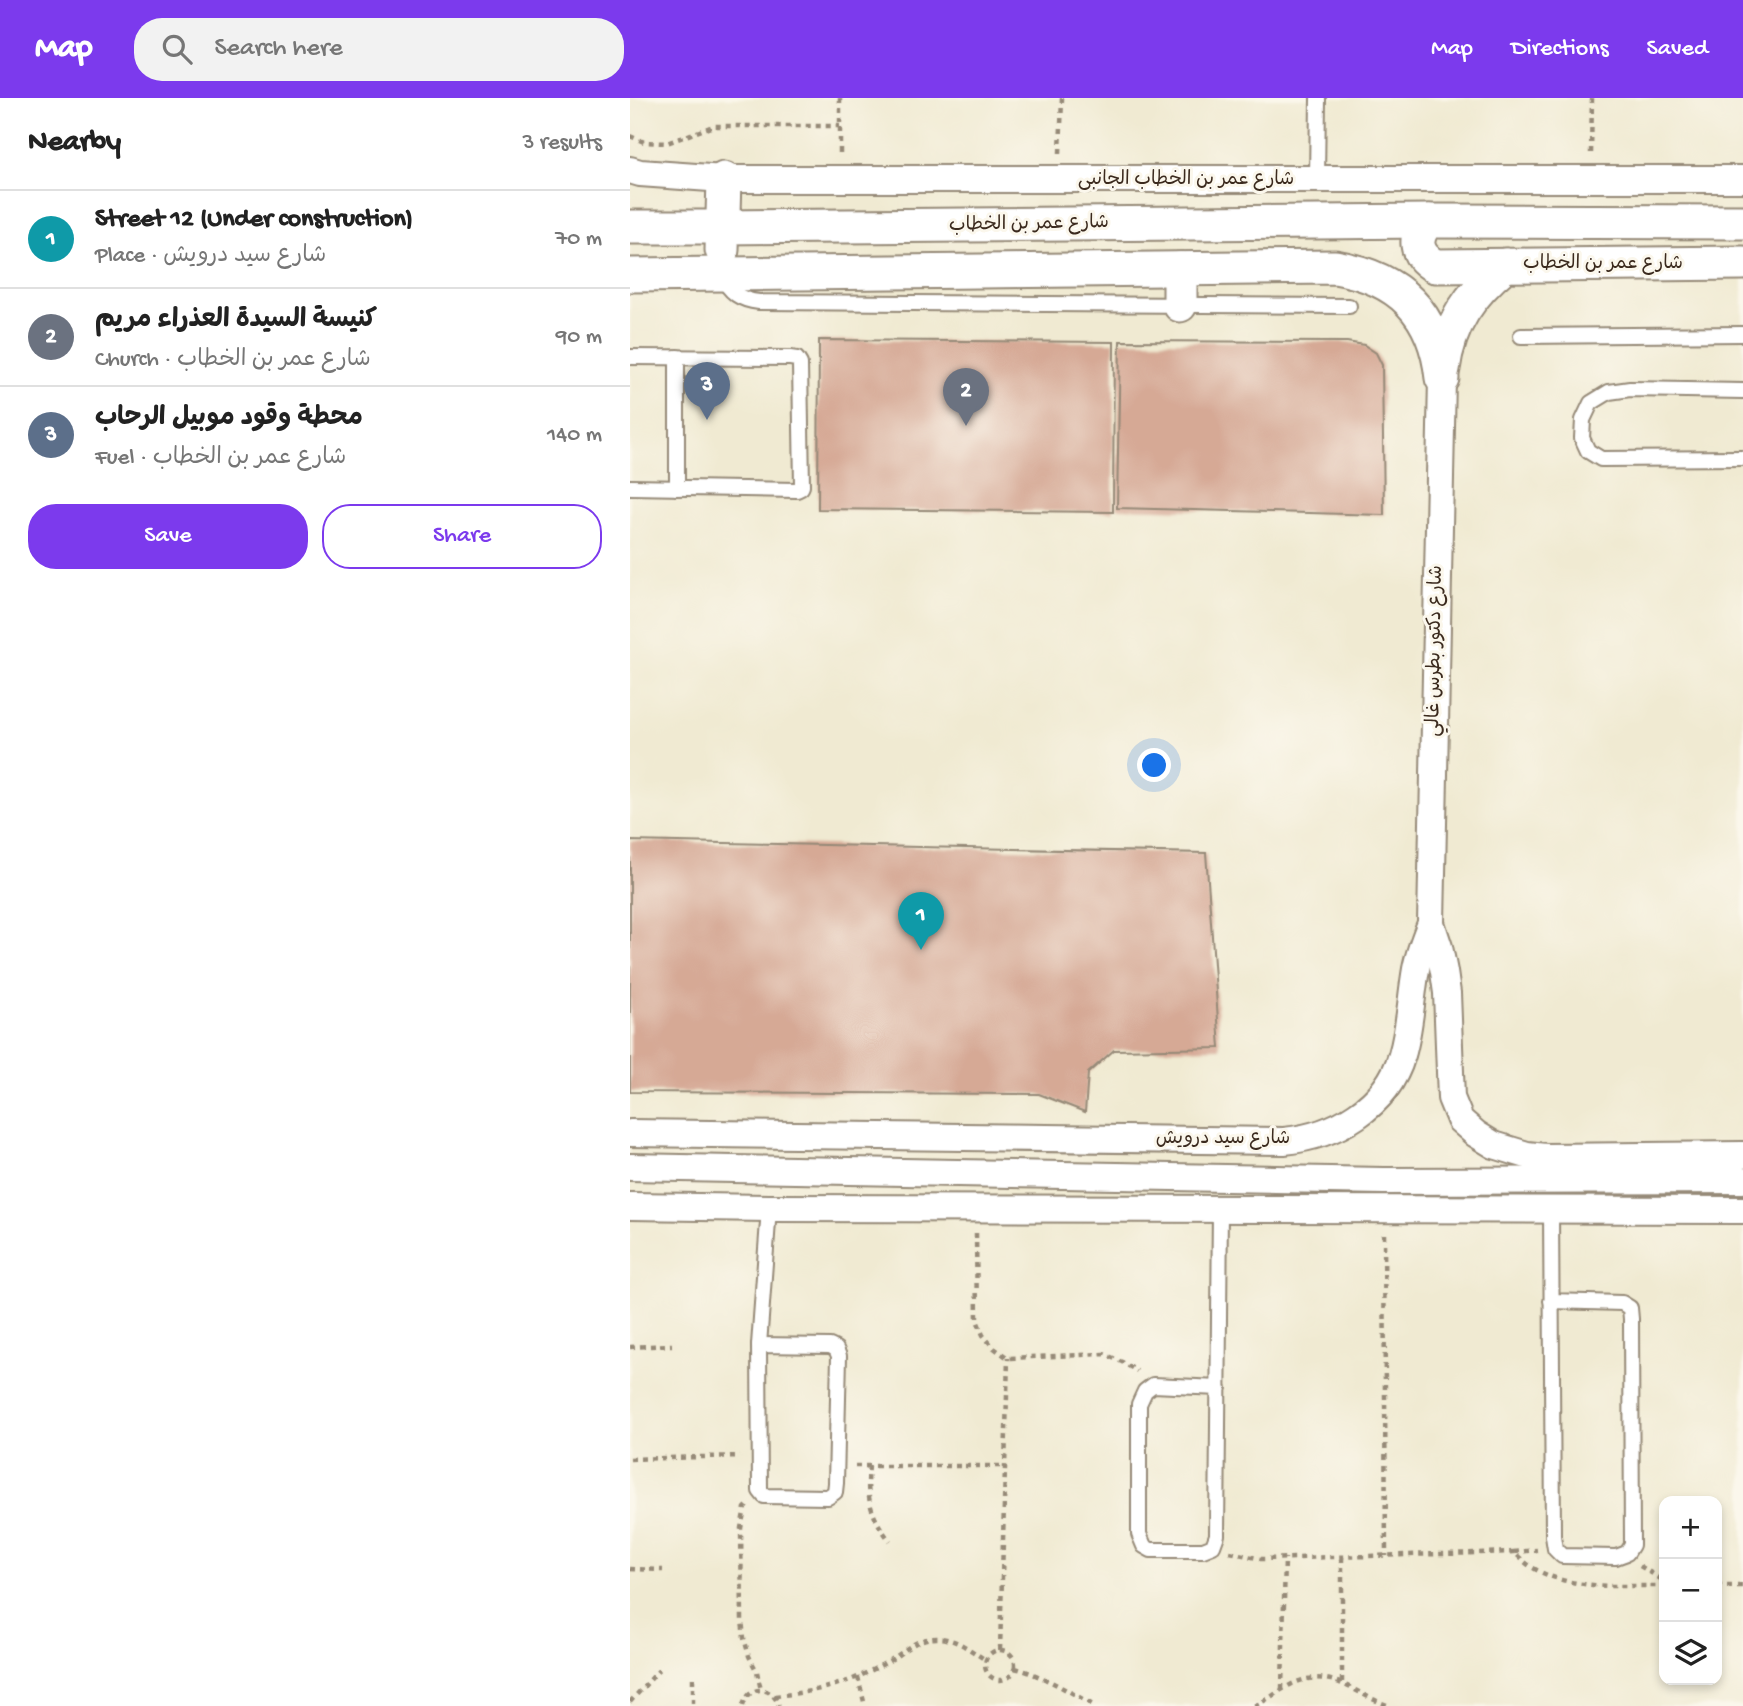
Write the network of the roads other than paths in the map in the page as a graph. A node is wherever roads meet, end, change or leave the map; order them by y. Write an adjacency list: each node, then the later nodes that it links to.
1 (1318, 98): 5 (lane)
2 (630, 170): 3 (street, شارع عمر بن الخطاب الجانبى)
3 (724, 179): 5 (street, شارع عمر بن الخطاب الجانبى); 11 (street)
4 (1743, 179): 5 (street, شارع عمر بن الخطاب الجانبى)
5 (1317, 180)
6 (1743, 196): 8 (street)
7 (1429, 221): 8 (street, شارع عمر بن الخطاب); 11 (street, شارع عمر بن الخطاب); 13 (street, شارع عمر بن الخطاب)
8 (1699, 222): 9 (street, شارع عمر بن الخطاب)
9 (1743, 222)
10 (630, 227): 11 (street, شارع عمر بن الخطاب)
11 (723, 227): 15 (street)
12 (1743, 263): 13 (street, شارع عمر بن الخطاب)
13 (1505, 265): 23 (street)
14 (1180, 269): 15 (street); 17 (street); 23 (street)
15 (722, 274): 16 (street); 17 (lane)
16 (630, 275)
17 (1180, 305): 18 (lane)
18 (1349, 306)
19 (1743, 334): 20 (lane)
20 (1521, 335)
21 (630, 357): 22 (lane)
22 (677, 357): 27 (lane); 27 (lane)
23 (1442, 379): 28 (street, شارع دكتور بطرس غالي)
24 (1743, 391): 25 (lane)
25 (1743, 458)
26 (630, 488): 27 (lane)
27 (677, 488)
28 (1431, 923): 29 (street, شارع سيد درويش); 30 (street)
29 (638, 1132): 31 (street)
30 (1743, 1155)
31 (637, 1167): 32 (street, شارع سيد درويش)
32 (770, 1169): 33 (street, شارع سيد درويش); 37 (street)
33 (1037, 1175): 35 (street, شارع سيد درويش); 38 (street)
34 (1743, 1180): 35 (street, شارع سيد درويش)
35 (1384, 1181): 40 (street)
36 (630, 1206): 37 (street)
37 (769, 1208): 38 (street); 44 (lane)
38 (1035, 1208): 39 (street)
39 (1220, 1209): 40 (street); 45 (lane)
40 (1384, 1209): 41 (street)
41 (1551, 1209): 42 (street); 43 (lane)
42 (1743, 1210)
43 (1551, 1301): 43 (lane)
44 (759, 1345): 44 (lane)
45 (1219, 1388): 45 (lane)

